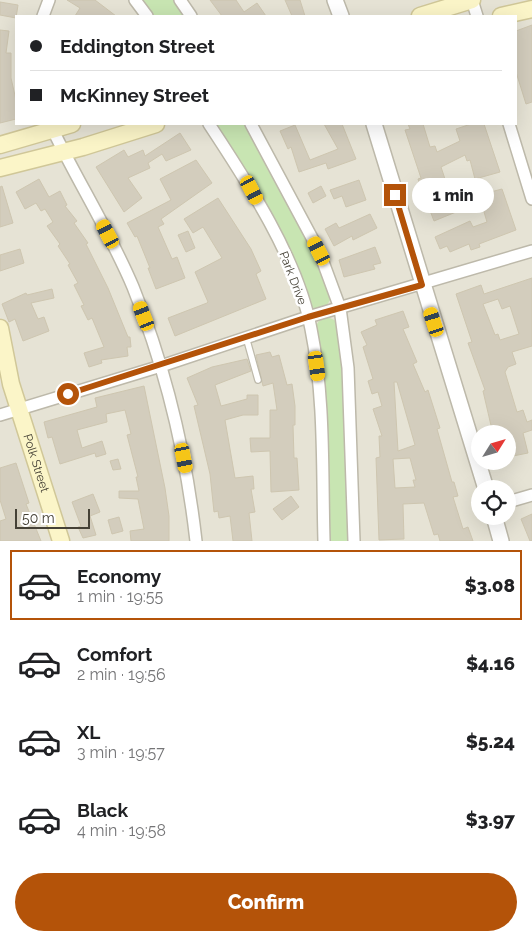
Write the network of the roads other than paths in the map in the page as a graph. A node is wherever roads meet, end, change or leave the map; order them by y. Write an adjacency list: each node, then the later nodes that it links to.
1 (49, 0): 7 (street)
2 (135, 0): 8 (street)
3 (180, 0): 9 (street)
4 (336, 0): 10 (street)
5 (472, 0): 11 (main road); 12 (street)
6 (532, 9): 13 (main road)
7 (43, 15)
8 (146, 15)
9 (190, 15)
10 (340, 15)
11 (423, 15)
12 (477, 15)
13 (505, 15)
14 (65, 125): 20 (main road)
15 (153, 125): 22 (main road)
16 (210, 125): 28 (street, Park Drive)
17 (252, 125): 27 (street)
18 (374, 125): 26 (street)
19 (509, 125): 24 (street)
20 (51, 127): 21 (main road); 22 (street)
21 (0, 145)
22 (64, 150): 23 (main road); 32 (street)
23 (0, 168)
24 (532, 200)
25 (532, 251): 26 (street)
26 (422, 285): 27 (street); 37 (street)
27 (340, 308): 28 (street); 44 (street)
28 (308, 317): 30 (street); 43 (street, Park Drive)
29 (0, 328): 34 (main road, Polk Street)
30 (246, 337): 32 (street); 33 (lane)
31 (0, 364): 34 (main road, Polk Street)
32 (162, 366): 35 (street); 42 (street)
33 (258, 380)
34 (11, 384): 35 (main road, Polk Street)
35 (18, 409): 36 (street); 41 (main road, Polk Street)
36 (0, 415)
37 (483, 480)
38 (532, 495): 39 (street)
39 (516, 500)
40 (497, 525): 45 (street)
41 (61, 541)
42 (196, 541)
43 (324, 541)
44 (354, 541)
45 (501, 541)

